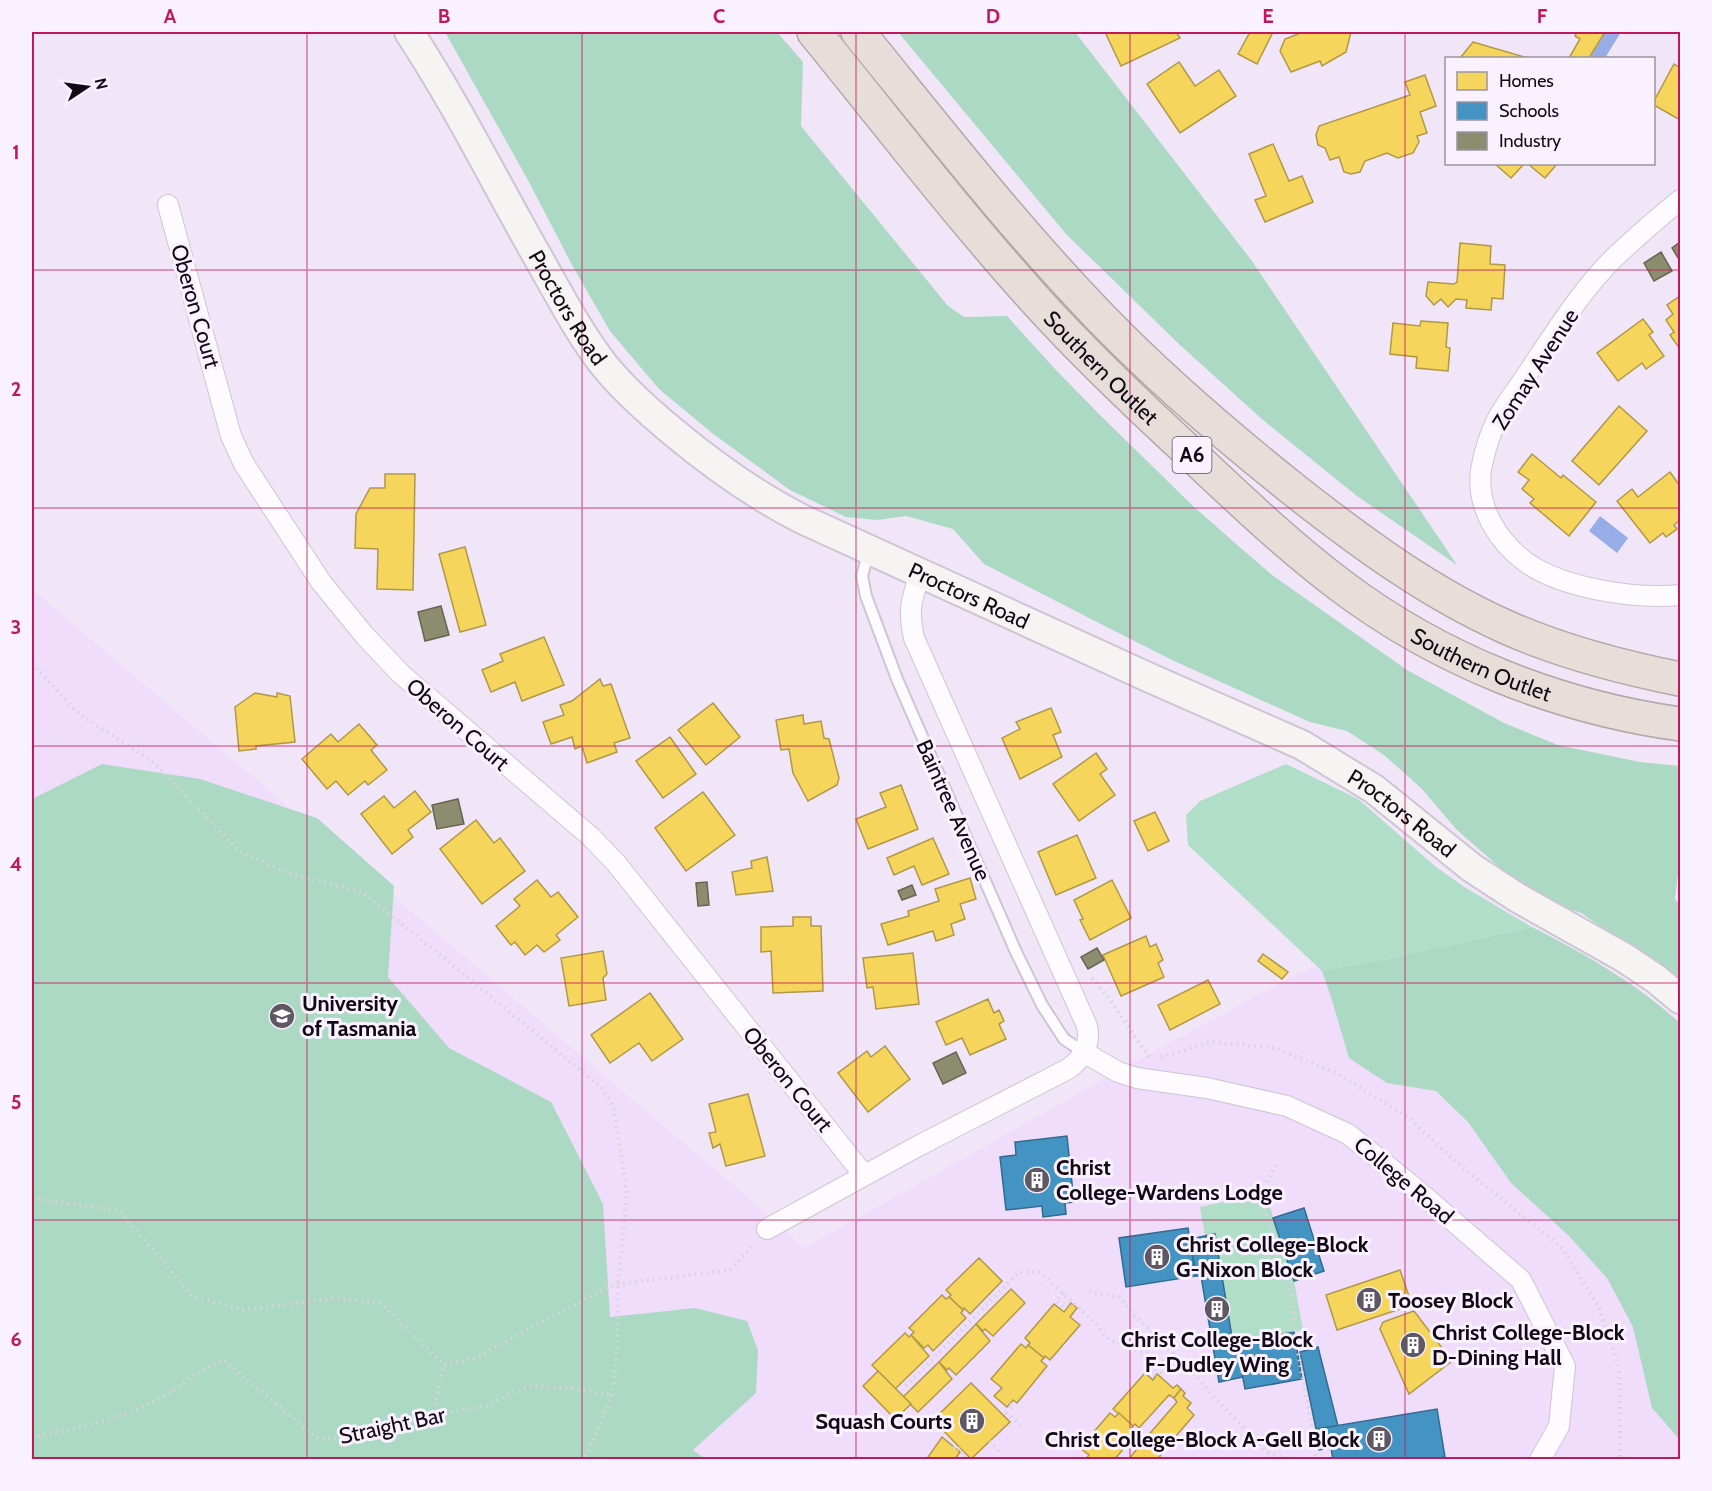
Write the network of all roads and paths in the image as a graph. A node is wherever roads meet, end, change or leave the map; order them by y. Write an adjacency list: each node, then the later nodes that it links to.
1 (409, 32): 6 (street, Proctors Road)
2 (814, 32): 11 (highway, Southern Outlet / A6)
3 (858, 32): 10 (highway, Southern Outlet / A6)
4 (1680, 200): 8 (street, Zomay Avenue)
5 (168, 205): 15 (street, Oberon Court)
6 (869, 550): 7 (street, Proctors Road); 13 (lane, Baintree Avenue)
7 (920, 574): 12 (street, Proctors Road); 13 (street, Baintree Avenue)
8 (1680, 595)
9 (32, 664): 18 (path)
10 (1680, 679)
11 (1680, 724)
12 (1680, 999)
13 (1085, 1053): 15 (street); 39 (street, College Road)
14 (1276, 1165): 38 (path)
15 (864, 1175): 17 (street)
16 (32, 1198): 23 (path)
17 (767, 1230): 18 (path)
18 (618, 1284): 23 (path); 27 (path)
19 (1089, 1292): 22 (path)
20 (1064, 1293): 21 (path); 24 (path); 26 (path)
21 (1066, 1310)
22 (1179, 1359): 24 (path); 37 (path)
23 (444, 1365): 29 (path)
24 (1170, 1368): 25 (path)
25 (1155, 1376)
26 (906, 1386)
27 (612, 1395): 29 (path, Straight Bar); 35 (path)
28 (1011, 1403): 30 (path)
29 (432, 1416): 31 (path, Straight Bar)
30 (1021, 1425)
31 (32, 1437)
32 (990, 1441): 34 (path)
33 (954, 1448): 36 (path)
34 (1000, 1452)
35 (582, 1460)
36 (963, 1460)
37 (1287, 1460)
38 (1316, 1460)
39 (1540, 1460)

